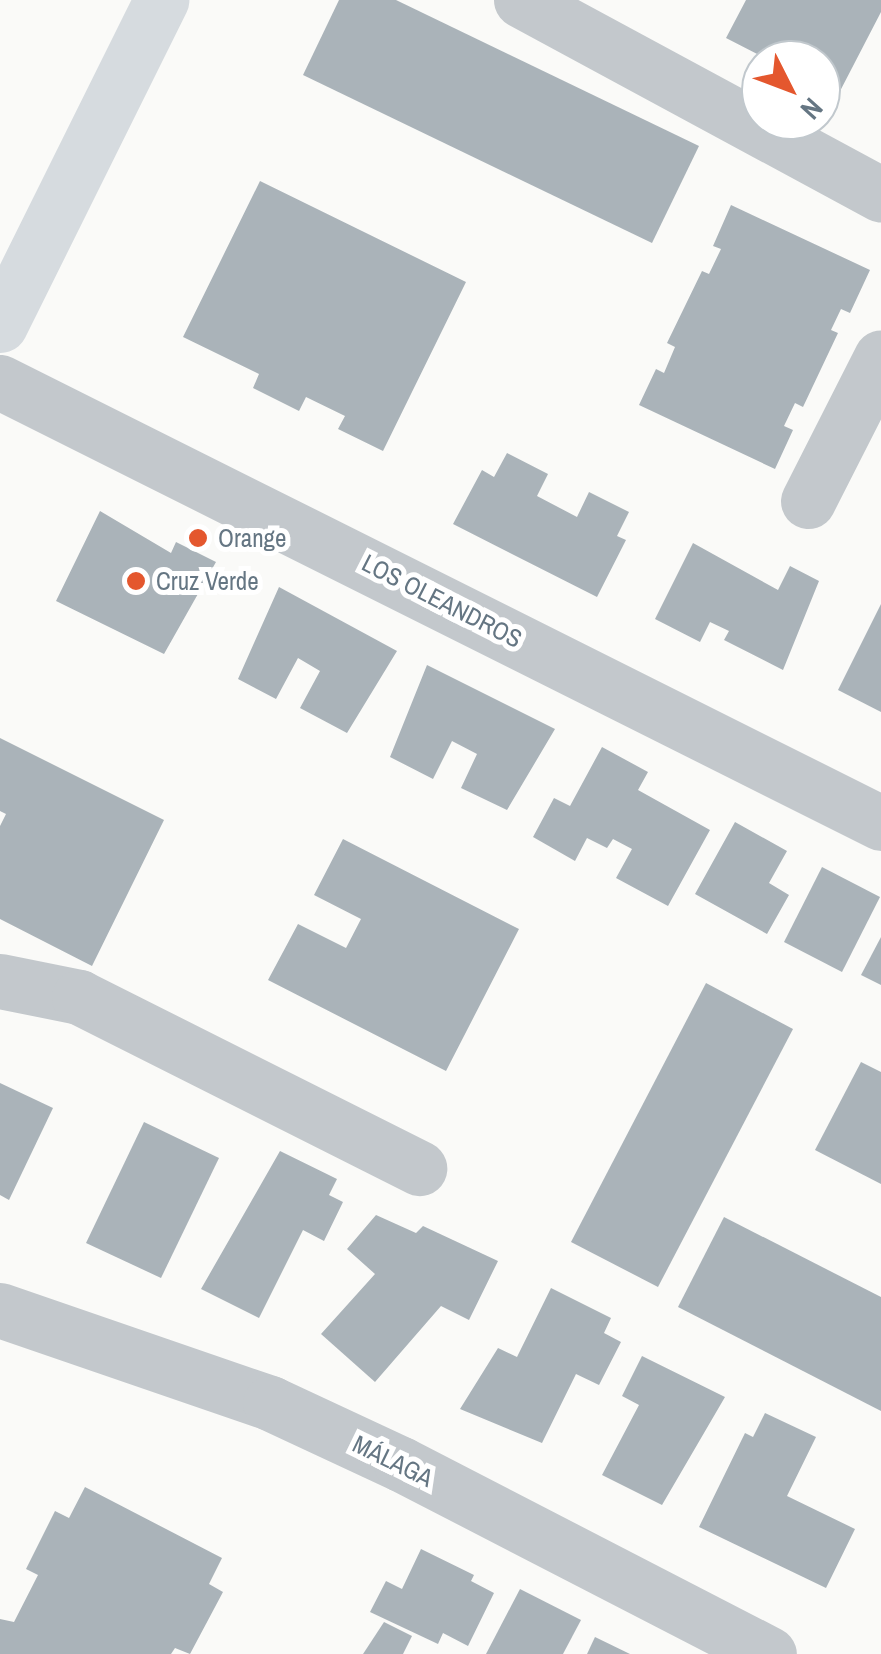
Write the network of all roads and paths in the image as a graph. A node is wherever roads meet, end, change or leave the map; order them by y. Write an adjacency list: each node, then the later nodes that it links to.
1 (161, 0): 4 (main road)
2 (521, 0): 3 (street)
3 (881, 195)
4 (3, 313)
5 (881, 357): 7 (street)
6 (0, 382): 8 (street, LOS OLEANDROS)
7 (808, 501)
8 (881, 823)
9 (0, 981): 10 (street)
10 (420, 1168)
11 (0, 1310): 12 (street, MÁLAGA)
12 (768, 1654)

